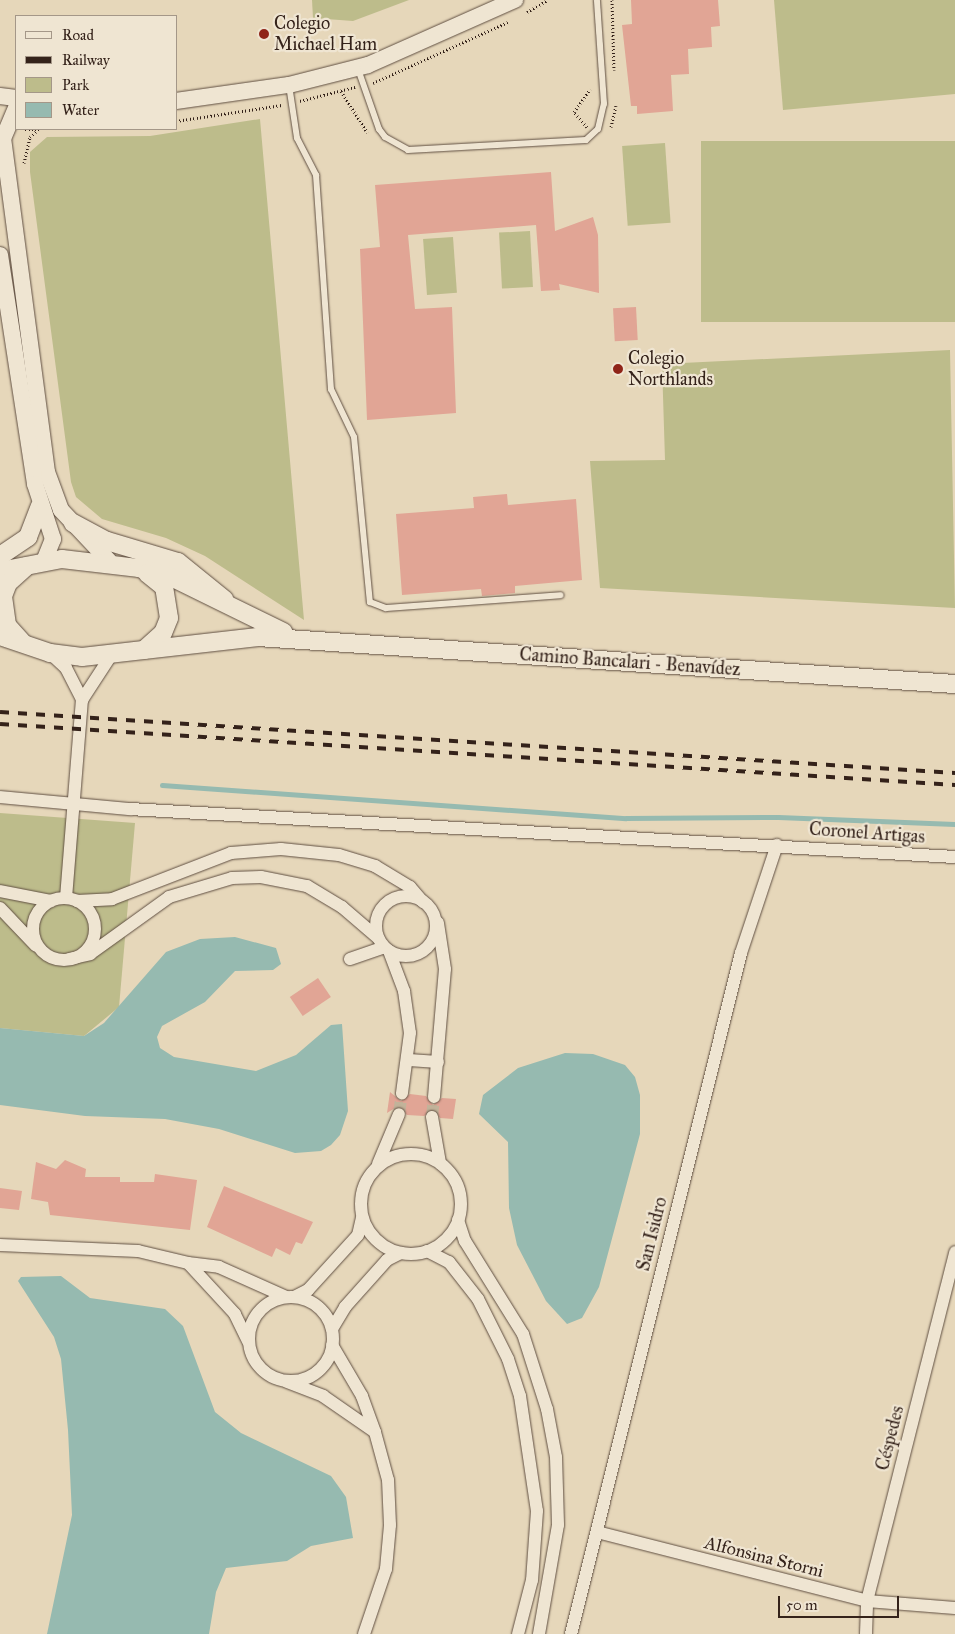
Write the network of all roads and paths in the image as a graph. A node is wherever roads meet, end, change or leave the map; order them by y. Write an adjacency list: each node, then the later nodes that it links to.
1 (516, 0): 4 (street)
2 (597, 0): 14 (lane)
3 (612, 0): 5 (path)
4 (358, 68): 7 (street); 14 (lane)
5 (615, 74)
6 (591, 81): 14 (path)
7 (289, 86): 12 (street); 24 (lane)
8 (341, 91): 15 (path)
9 (0, 96): 10 (street)
10 (15, 98)
11 (616, 100): 14 (path)
12 (178, 101)
13 (15, 110): 18 (street)
14 (593, 134)
15 (369, 135)
16 (0, 255): 17 (street)
17 (40, 506): 19 (main road); 21 (street)
18 (73, 523): 20 (street); 25 (main road)
19 (0, 556)
20 (109, 561): 21 (main road, Camino Bancalari - Benavídez); 22 (main road, Camino Bancalari - Benavídez)
21 (37, 562): 23 (main road, Camino Bancalari - Benavídez); 28 (main road)
22 (139, 568): 25 (main road, Camino Bancalari - Benavídez); 29 (main road)
23 (0, 571)
24 (561, 594)
25 (236, 611): 27 (main road, Camino Bancalari - Benavídez)
26 (0, 636): 28 (main road, Camino Bancalari - Benavídez)
27 (305, 639): 29 (main road, Camino Bancalari - Benavídez); 32 (main road, Camino Bancalari - Benavídez)
28 (28, 646): 30 (main road, Camino Bancalari - Benavídez)
29 (139, 652): 31 (main road, Camino Bancalari - Benavídez)
30 (50, 653): 31 (main road, Camino Bancalari - Benavídez); 33 (street)
31 (110, 657): 33 (street)
32 (955, 684)
33 (82, 700): 35 (street)
34 (0, 796): 35 (street, Coronel Artigas)
35 (73, 803): 36 (street, Coronel Artigas); 39 (street)
36 (777, 845): 37 (street, Coronel Artigas); 69 (street, San Isidro)
37 (955, 856)
38 (0, 891): 40 (street)
39 (71, 899): 40 (street); 41 (street); 47 (street)
40 (50, 901): 45 (street)
41 (423, 902): 43 (street); 44 (street)
42 (0, 908): 45 (street)
43 (433, 914): 44 (street); 49 (street)
44 (384, 945): 46 (street); 47 (street); 48 (street)
45 (41, 950): 47 (street)
46 (350, 958)
47 (69, 959)
48 (409, 1060): 49 (street); 50 (street)
49 (438, 1062): 51 (street)
50 (402, 1093)
51 (434, 1097)
52 (399, 1114): 55 (street)
53 (432, 1117): 54 (street)
54 (440, 1163): 55 (street); 57 (street)
55 (375, 1169): 56 (street)
56 (362, 1214): 61 (street); 63 (street)
57 (458, 1220): 59 (street); 71 (street)
58 (0, 1245): 62 (street)
59 (427, 1251): 61 (street); 70 (street)
60 (955, 1252): 72 (street, Céspedes)
61 (401, 1253): 64 (street)
62 (188, 1263): 63 (street); 66 (street)
63 (290, 1297): 64 (street); 66 (street)
64 (332, 1329): 65 (street)
65 (332, 1345): 67 (street); 68 (street)
66 (250, 1348): 67 (street)
67 (283, 1380): 68 (street)
68 (375, 1432): 74 (street)
69 (597, 1532): 72 (street, Alfonsina Storni); 77 (street, San Isidro)
70 (532, 1580): 71 (street); 75 (street)
71 (550, 1583): 76 (street)
72 (867, 1601): 73 (street, Alfonsina Storni); 78 (street, Céspedes)
73 (955, 1608)
74 (364, 1634)
75 (518, 1634)
76 (539, 1634)
77 (571, 1634)
78 (866, 1634)

